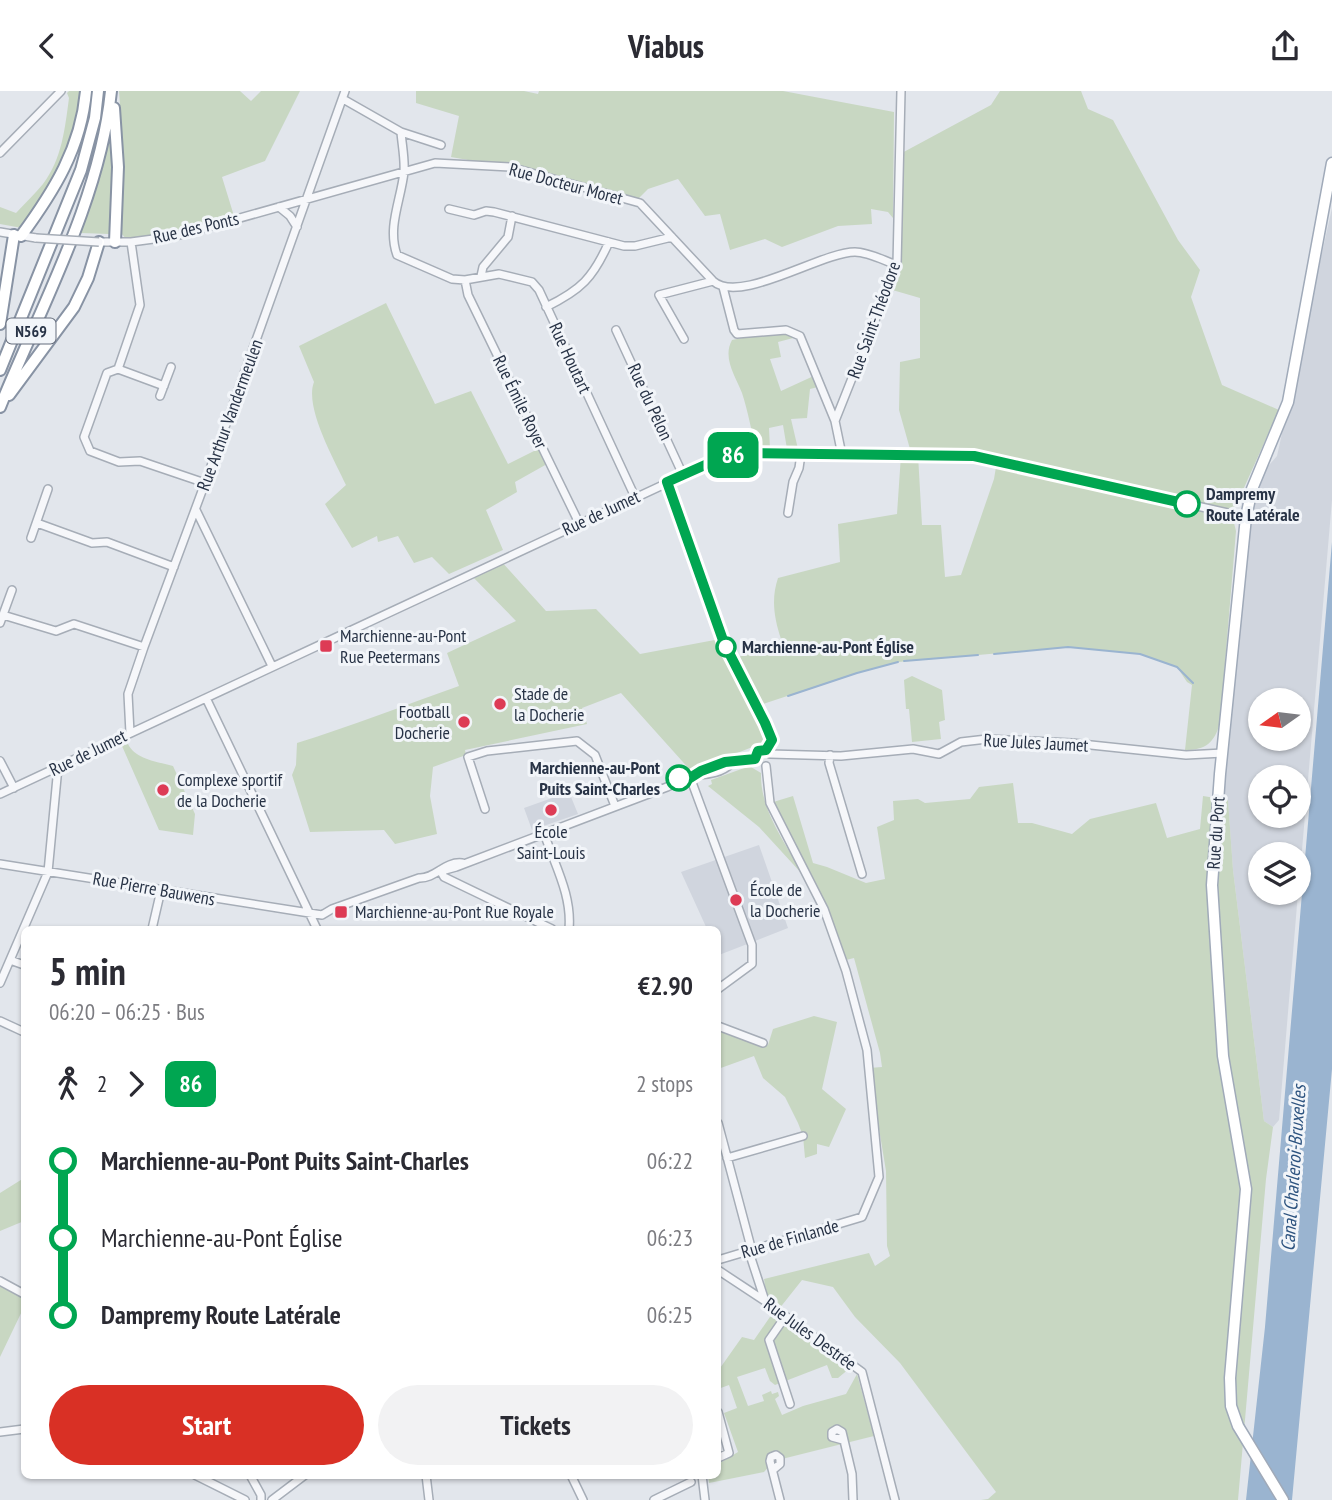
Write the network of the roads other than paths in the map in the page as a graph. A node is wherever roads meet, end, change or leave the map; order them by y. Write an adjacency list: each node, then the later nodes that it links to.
1 (61, 91): 9 (street)
2 (86, 91): 18 (highway)
3 (99, 91): 35 (highway, N569)
4 (112, 91): 21 (highway); 38 (highway, N569)
5 (901, 91): 24 (street, Rue Saint-Théodore)
6 (344, 95): 7 (street); 12 (street, Rue Arthur Vandermeulen)
7 (401, 132): 8 (street); 11 (street)
8 (441, 145)
9 (0, 153)
10 (1332, 163): 49 (main road, Rue du Port)
11 (404, 171): 12 (street, Rue Docteur Moret); 19 (street, Rue Docteur Moret); 26 (street)
12 (307, 199): 13 (street, Rue des Ponts); 16 (street, Rue Arthur Vandermeulen)
13 (279, 207): 16 (street); 22 (street, Rue des Ponts)
14 (449, 209): 15 (street)
15 (512, 216): 23 (street); 25 (street)
16 (297, 227): 44 (street, Rue Arthur Vandermeulen)
17 (0, 232): 18 (street, Rue des Ponts)
18 (18, 235): 20 (street, Rue des Ponts, bridge); 30 (highway)
19 (672, 237): 23 (street); 27 (street, Rue Docteur Moret)
20 (99, 242): 21 (street, Rue des Ponts); 38 (highway)
21 (115, 242): 22 (street, Rue des Ponts)
22 (131, 242): 34 (street)
23 (609, 242): 29 (street)
24 (897, 265): 28 (street); 39 (street, Rue Saint-Théodore)
25 (481, 276): 26 (street, Rue Houtart); 29 (street, Rue Houtart)
26 (465, 279): 51 (street, Rue Émile Royer)
27 (713, 281): 28 (street, Rue Docteur Moret); 32 (street)
28 (723, 287): 39 (street, Rue Saint-Théodore)
29 (546, 307): 46 (street, Rue Houtart)
30 (0, 324)
31 (617, 330): 42 (street, Rue du Pélon)
32 (684, 339)
33 (171, 367): 36 (street)
34 (118, 369): 36 (street); 44 (street)
35 (0, 370)
36 (164, 386): 37 (street)
37 (160, 396)
38 (0, 408)
39 (835, 421): 41 (street, Rue Saint-Théodore)
40 (801, 454): 41 (street, Rue de Jumet); 42 (street, Rue de Jumet); 48 (street)
41 (842, 455): 49 (street, Rue de Jumet)
42 (683, 475): 43 (street, Rue de Jumet)
43 (667, 482): 46 (street, Rue de Jumet); 61 (street)
44 (205, 483): 47 (street, Rue Arthur Vandermeulen)
45 (48, 489): 50 (street)
46 (635, 497): 51 (street, Rue de Jumet)
47 (196, 510): 53 (street, Rue Arthur Vandermeulen); 58 (street)
48 (788, 513)
49 (1246, 517): 62 (main road, Rue du Port)
50 (37, 523): 52 (street); 53 (street)
51 (579, 523): 58 (street, Rue de Jumet)
52 (31, 538)
53 (174, 567): 57 (street, Rue Arthur Vandermeulen)
54 (12, 590): 55 (street)
55 (3, 615): 56 (street); 57 (street)
56 (0, 623)
57 (144, 647): 60 (street, Rue Arthur Vandermeulen)
58 (272, 666): 59 (street, Rue de Jumet)
59 (206, 698): 60 (street, Rue de Jumet); 79 (street)
60 (130, 733): 67 (street, Rue de Jumet)
61 (768, 752): 63 (street, Rue Jules Jaumet); 64 (street); 66 (street)
62 (1223, 753): 63 (street, Rue Jules Jaumet); 128 (main road, Rue du Port)
63 (830, 755): 77 (street)
64 (755, 759): 66 (street); 68 (street)
65 (0, 761): 69 (street)
66 (766, 766): 97 (street, Rue de Finlande)
67 (58, 767): 69 (street, Rue de Jumet); 76 (street)
68 (690, 778): 71 (street); 89 (street)
69 (14, 788): 70 (street, Rue de Jumet)
70 (0, 795)
71 (615, 806): 72 (street); 73 (street)
72 (485, 809)
73 (544, 833): 75 (street); 84 (street)
74 (0, 864): 76 (street, Rue Pierre Bauwens)
75 (440, 870): 79 (street); 83 (street)
76 (48, 872): 78 (street, Rue Pierre Bauwens); 80 (street)
77 (862, 874)
78 (161, 890): 79 (street, Rue Pierre Bauwens); 81 (street)
79 (309, 914): 82 (street)
80 (25, 926)
81 (153, 926)
82 (315, 926)
83 (546, 926)
84 (569, 926)
85 (21, 935): 86 (street)
86 (10, 960): 87 (street); 88 (street)
87 (21, 964)
88 (0, 983)
89 (721, 987)
90 (0, 1021): 92 (street)
91 (721, 1027): 93 (street)
92 (21, 1031)
93 (763, 1043)
94 (803, 1136): 96 (street)
95 (721, 1138): 96 (street)
96 (727, 1158): 97 (street)
97 (750, 1251): 98 (street, Rue de Finlande); 102 (street)
98 (721, 1259)
99 (721, 1271): 102 (street, Rue Jules Destrée)
100 (0, 1281): 101 (street)
101 (21, 1292)
102 (765, 1301): 103 (street, Rue Jules Destrée)
103 (785, 1317): 104 (street); 127 (street, Rue Jules Destrée)
104 (790, 1404)
105 (721, 1423): 109 (street)
106 (21, 1429): 107 (street)
107 (0, 1431)
108 (843, 1440): 126 (street)
109 (721, 1457)
110 (774, 1469): 125 (street)
111 (203, 1479): 118 (street)
112 (252, 1479): 119 (street)
113 (300, 1479): 120 (street)
114 (426, 1479): 121 (street)
115 (573, 1479): 122 (street)
116 (702, 1479): 124 (street)
117 (691, 1482): 123 (street)
118 (245, 1500)
119 (261, 1500)
120 (272, 1500)
121 (429, 1500)
122 (583, 1500)
123 (654, 1500)
124 (705, 1500)
125 (780, 1500)
126 (853, 1500)
127 (895, 1500)
128 (1283, 1500)

